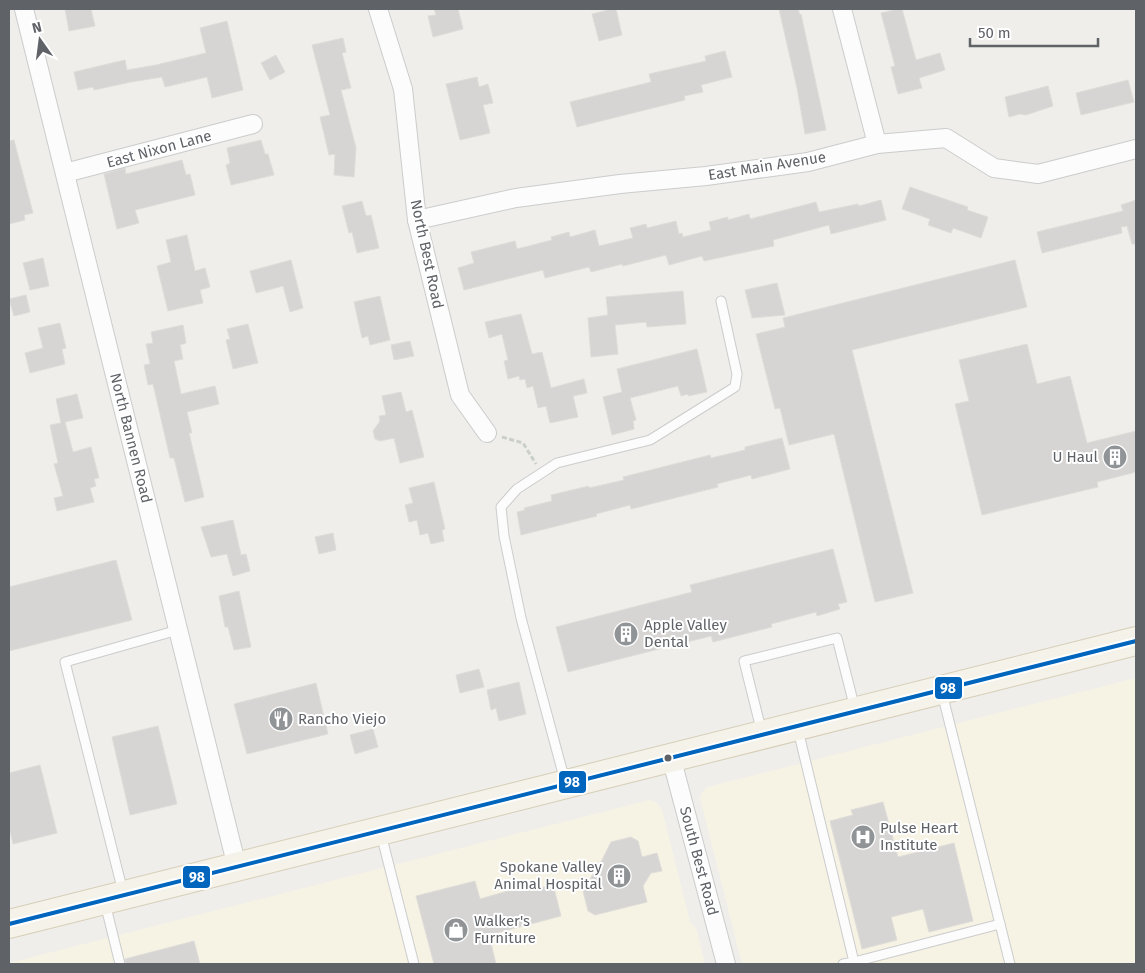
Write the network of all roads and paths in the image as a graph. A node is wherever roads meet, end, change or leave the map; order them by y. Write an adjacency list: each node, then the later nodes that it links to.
1 (24, 9): 7 (street, North Bannen Road)
2 (378, 9): 8 (street, North Best Road)
3 (842, 9): 5 (street)
4 (253, 124): 7 (street, East Nixon Lane)
5 (877, 144): 6 (street, East Main Avenue); 8 (street, East Main Avenue)
6 (1136, 149)
7 (65, 173): 12 (street, North Bannen Road)
8 (417, 220): 10 (street, North Best Road)
9 (721, 301): 11 (lane)
10 (487, 433): 11 (path)
11 (541, 474): 19 (lane)
12 (178, 630): 21 (street, North Bannen Road); 22 (lane)
13 (1136, 641): 14 (main road)
14 (941, 691): 15 (main road); 24 (lane)
15 (856, 712): 16 (main road); 17 (lane)
16 (797, 726): 17 (main road); 25 (lane)
17 (762, 735): 18 (main road)
18 (671, 757): 19 (main road); 28 (street, South Best Road)
19 (566, 784): 20 (main road)
20 (380, 831): 21 (main road); 27 (lane)
21 (237, 867): 22 (main road)
22 (114, 898): 23 (main road); 26 (lane)
23 (9, 924)
24 (1000, 924): 25 (lane); 30 (lane)
25 (854, 962): 29 (lane)
26 (120, 964)
27 (414, 964)
28 (726, 964)
29 (843, 964)
30 (1010, 964)

